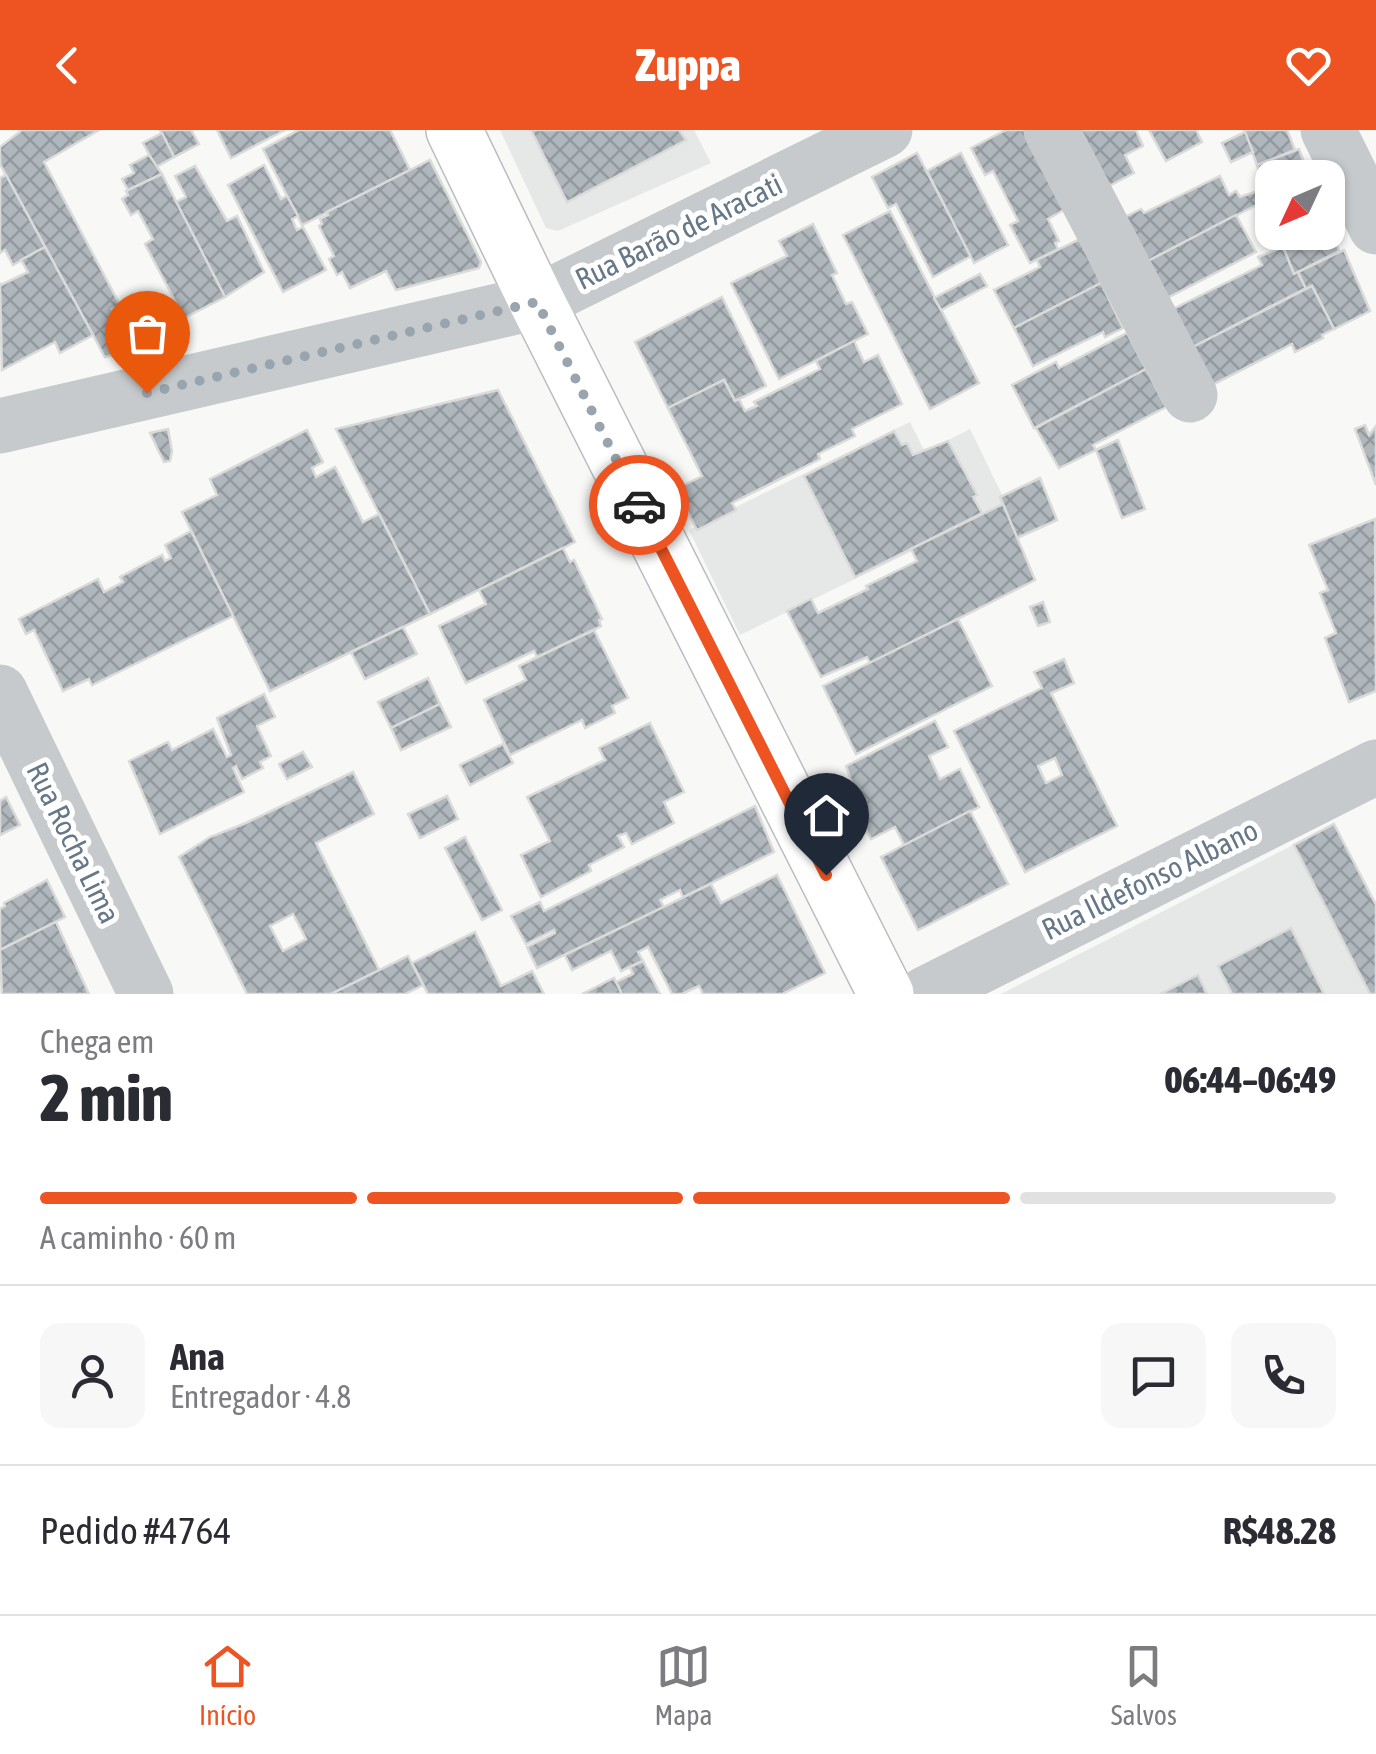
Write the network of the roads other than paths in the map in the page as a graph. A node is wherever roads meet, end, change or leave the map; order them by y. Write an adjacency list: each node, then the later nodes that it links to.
1 (454, 130): 6 (main road)
2 (885, 130): 6 (street, Rua Barão de Aracati)
3 (1052, 130): 7 (street)
4 (1328, 130): 5 (street)
5 (1376, 227)
6 (537, 302): 8 (street, Rua Barão de Aracati); 12 (main road)
7 (1190, 394)
8 (0, 426)
9 (0, 692): 11 (street, Rua Rocha Lima)
10 (1376, 768): 13 (street, Rua Ildefonso Albano)
11 (146, 994)
12 (886, 994)
13 (924, 994)

